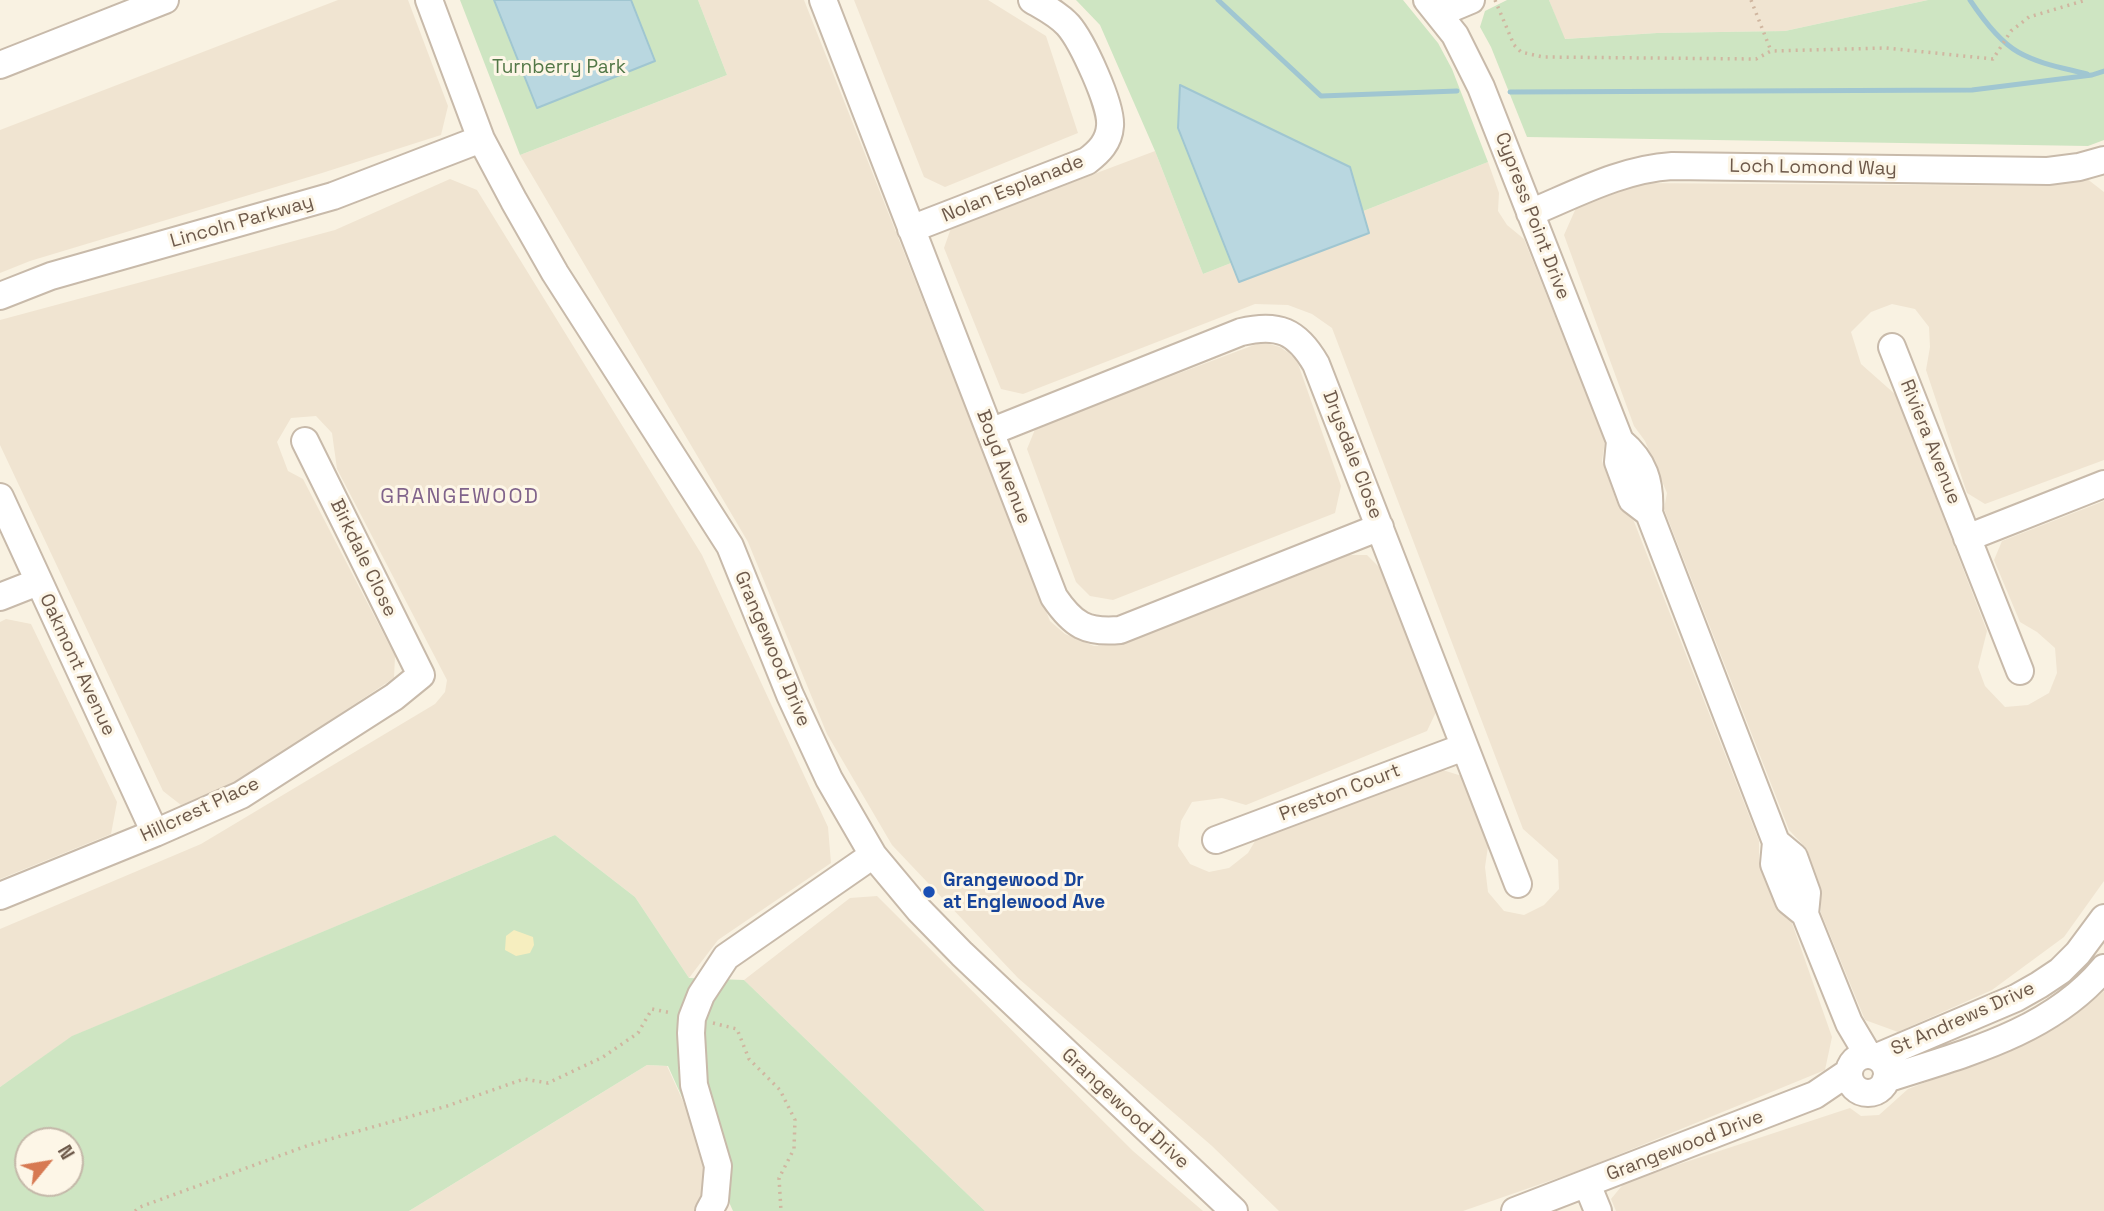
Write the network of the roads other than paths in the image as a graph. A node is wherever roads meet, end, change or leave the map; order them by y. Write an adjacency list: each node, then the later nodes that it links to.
1 (165, 0): 7 (street)
2 (429, 0): 8 (street, Grangewood Drive)
3 (822, 0): 11 (street, Boyd Avenue)
4 (1031, 0): 11 (street, Nolan Esplanade)
5 (1472, 0): 6 (street)
6 (1434, 7): 10 (street, Cypress Point Drive)
7 (0, 65)
8 (481, 139): 12 (street, Lincoln Parkway); 27 (street, Grangewood Drive)
9 (2104, 160): 10 (street, Loch Lomond Way)
10 (1530, 213): 35 (street, Cypress Point Drive)
11 (911, 229): 14 (street, Boyd Avenue)
12 (0, 296)
13 (1892, 347): 19 (street, Riviera Avenue)
14 (990, 432): 18 (street, Drysdale Close); 18 (street, Boyd Avenue)
15 (305, 441): 23 (street, Birkdale Close)
16 (2104, 484): 19 (street)
17 (0, 497): 20 (street, Oakmont Avenue)
18 (1380, 527): 24 (street, Drysdale Close)
19 (1967, 538): 22 (street, Riviera Avenue)
20 (38, 582): 21 (street); 25 (street, Oakmont Avenue)
21 (0, 597)
22 (2020, 671)
23 (421, 675): 25 (street, Hillcrest Place)
24 (1464, 747): 26 (street, Preston Court); 28 (street, Drysdale Close)
25 (155, 833): 29 (street, Hillcrest Place)
26 (1216, 840)
27 (873, 855): 37 (street); 38 (street, Grangewood Drive)
28 (1518, 884)
29 (0, 896)
30 (2104, 918): 31 (street, St Andrews Drive)
31 (2078, 953): 32 (street); 33 (street, St Andrews Drive)
32 (2102, 970): 34 (street, St Andrews Drive)
33 (1993, 1008): 34 (street); 35 (street, St Andrews Drive)
34 (2006, 1037): 35 (street, St Andrews Drive)
35 (1865, 1069): 36 (street, Grangewood Drive)
36 (1587, 1184): 39 (street, Grangewood Drive); 40 (street)
37 (709, 1211)
38 (1234, 1211)
39 (1515, 1211)
40 (1598, 1211)

